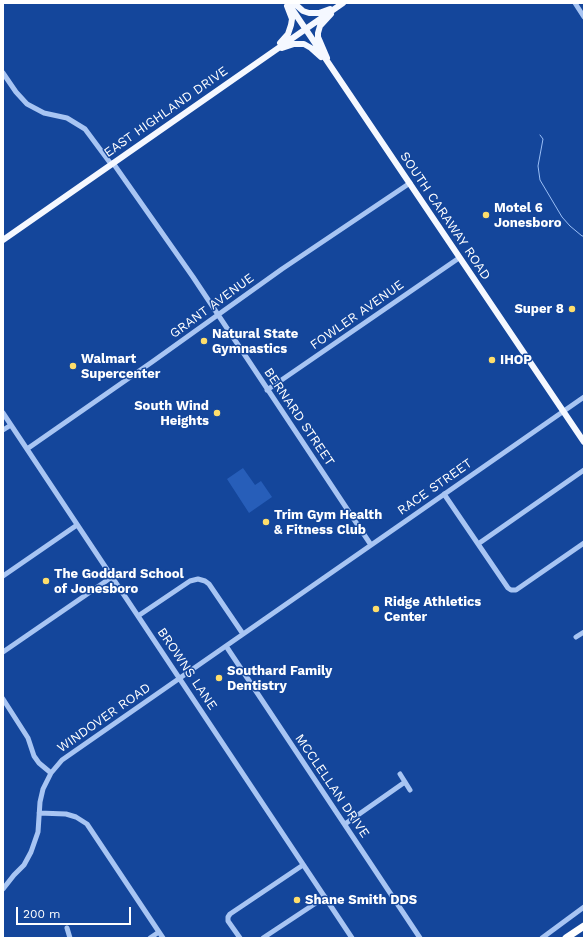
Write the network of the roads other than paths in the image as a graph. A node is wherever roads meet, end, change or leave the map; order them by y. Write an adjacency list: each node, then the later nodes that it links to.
1 (287, 3): 6 (main road, SOUTH CARAWAY ROAD); 7 (main road)
2 (294, 3): 4 (main road)
3 (575, 3): 5 (street)
4 (342, 4): 6 (main road, EAST HIGHLAND DRIVE); 8 (main road)
5 (584, 17)
6 (305, 29): 7 (main road, EAST HIGHLAND DRIVE); 8 (main road, SOUTH CARAWAY ROAD)
7 (273, 51): 8 (main road); 10 (main road, EAST HIGHLAND DRIVE)
8 (332, 69): 11 (main road, SOUTH CARAWAY ROAD)
9 (3, 73): 10 (street, BERNARD STREET)
10 (112, 163): 12 (main road, EAST HIGHLAND DRIVE); 14 (street, BERNARD STREET)
11 (410, 183): 13 (main road, SOUTH CARAWAY ROAD); 14 (street, GRANT AVENUE)
12 (3, 240)
13 (459, 258): 15 (street, FOWLER AVENUE); 17 (main road, SOUTH CARAWAY ROAD)
14 (218, 316): 15 (street, BERNARD STREET); 22 (street, GRANT AVENUE)
15 (267, 390): 28 (street, BERNARD STREET)
16 (584, 397): 17 (street, RACE STREET)
17 (564, 411): 21 (main road, SOUTH CARAWAY ROAD); 24 (street, RACE STREET)
18 (3, 413): 19 (street, BROWNS LANE)
19 (11, 425): 20 (street); 22 (street, BROWNS LANE)
20 (3, 430)
21 (584, 442)
22 (27, 449): 25 (street, BROWNS LANE)
23 (584, 470): 27 (street)
24 (444, 494): 27 (street); 28 (street, RACE STREET)
25 (77, 525): 29 (street); 30 (street, BROWNS LANE)
26 (584, 543): 27 (street)
27 (478, 544)
28 (371, 545): 33 (street, RACE STREET)
29 (3, 576)
30 (112, 577): 31 (street, BROWNS LANE); 36 (street)
31 (138, 616): 33 (street); 37 (street, BROWNS LANE)
32 (584, 632): 34 (street)
33 (243, 634): 35 (street, RACE STREET)
34 (576, 637)
35 (226, 646): 37 (street, RACE STREET); 44 (street, MCCLELLAN DRIVE)
36 (3, 652)
37 (180, 678): 39 (street, WINDOVER ROAD); 45 (street, BROWNS LANE)
38 (3, 699): 39 (street)
39 (51, 773): 43 (street, WINDOVER ROAD)
40 (400, 774): 41 (street)
41 (405, 782): 42 (street); 44 (street)
42 (410, 790)
43 (39, 813): 46 (street, WINDOVER ROAD); 51 (street)
44 (345, 824): 58 (street, MCCLELLAN DRIVE)
45 (303, 865): 47 (street, BROWNS LANE); 55 (street)
46 (3, 889)
47 (325, 897): 56 (street); 57 (street, BROWNS LANE)
48 (584, 907): 59 (street)
49 (584, 926): 60 (highway)
50 (67, 928): 52 (street)
51 (159, 932): 53 (street); 54 (street)
52 (70, 938)
53 (150, 938)
54 (164, 938)
55 (240, 938)
56 (263, 938)
57 (352, 938)
58 (420, 938)
59 (542, 938)
60 (566, 938)

